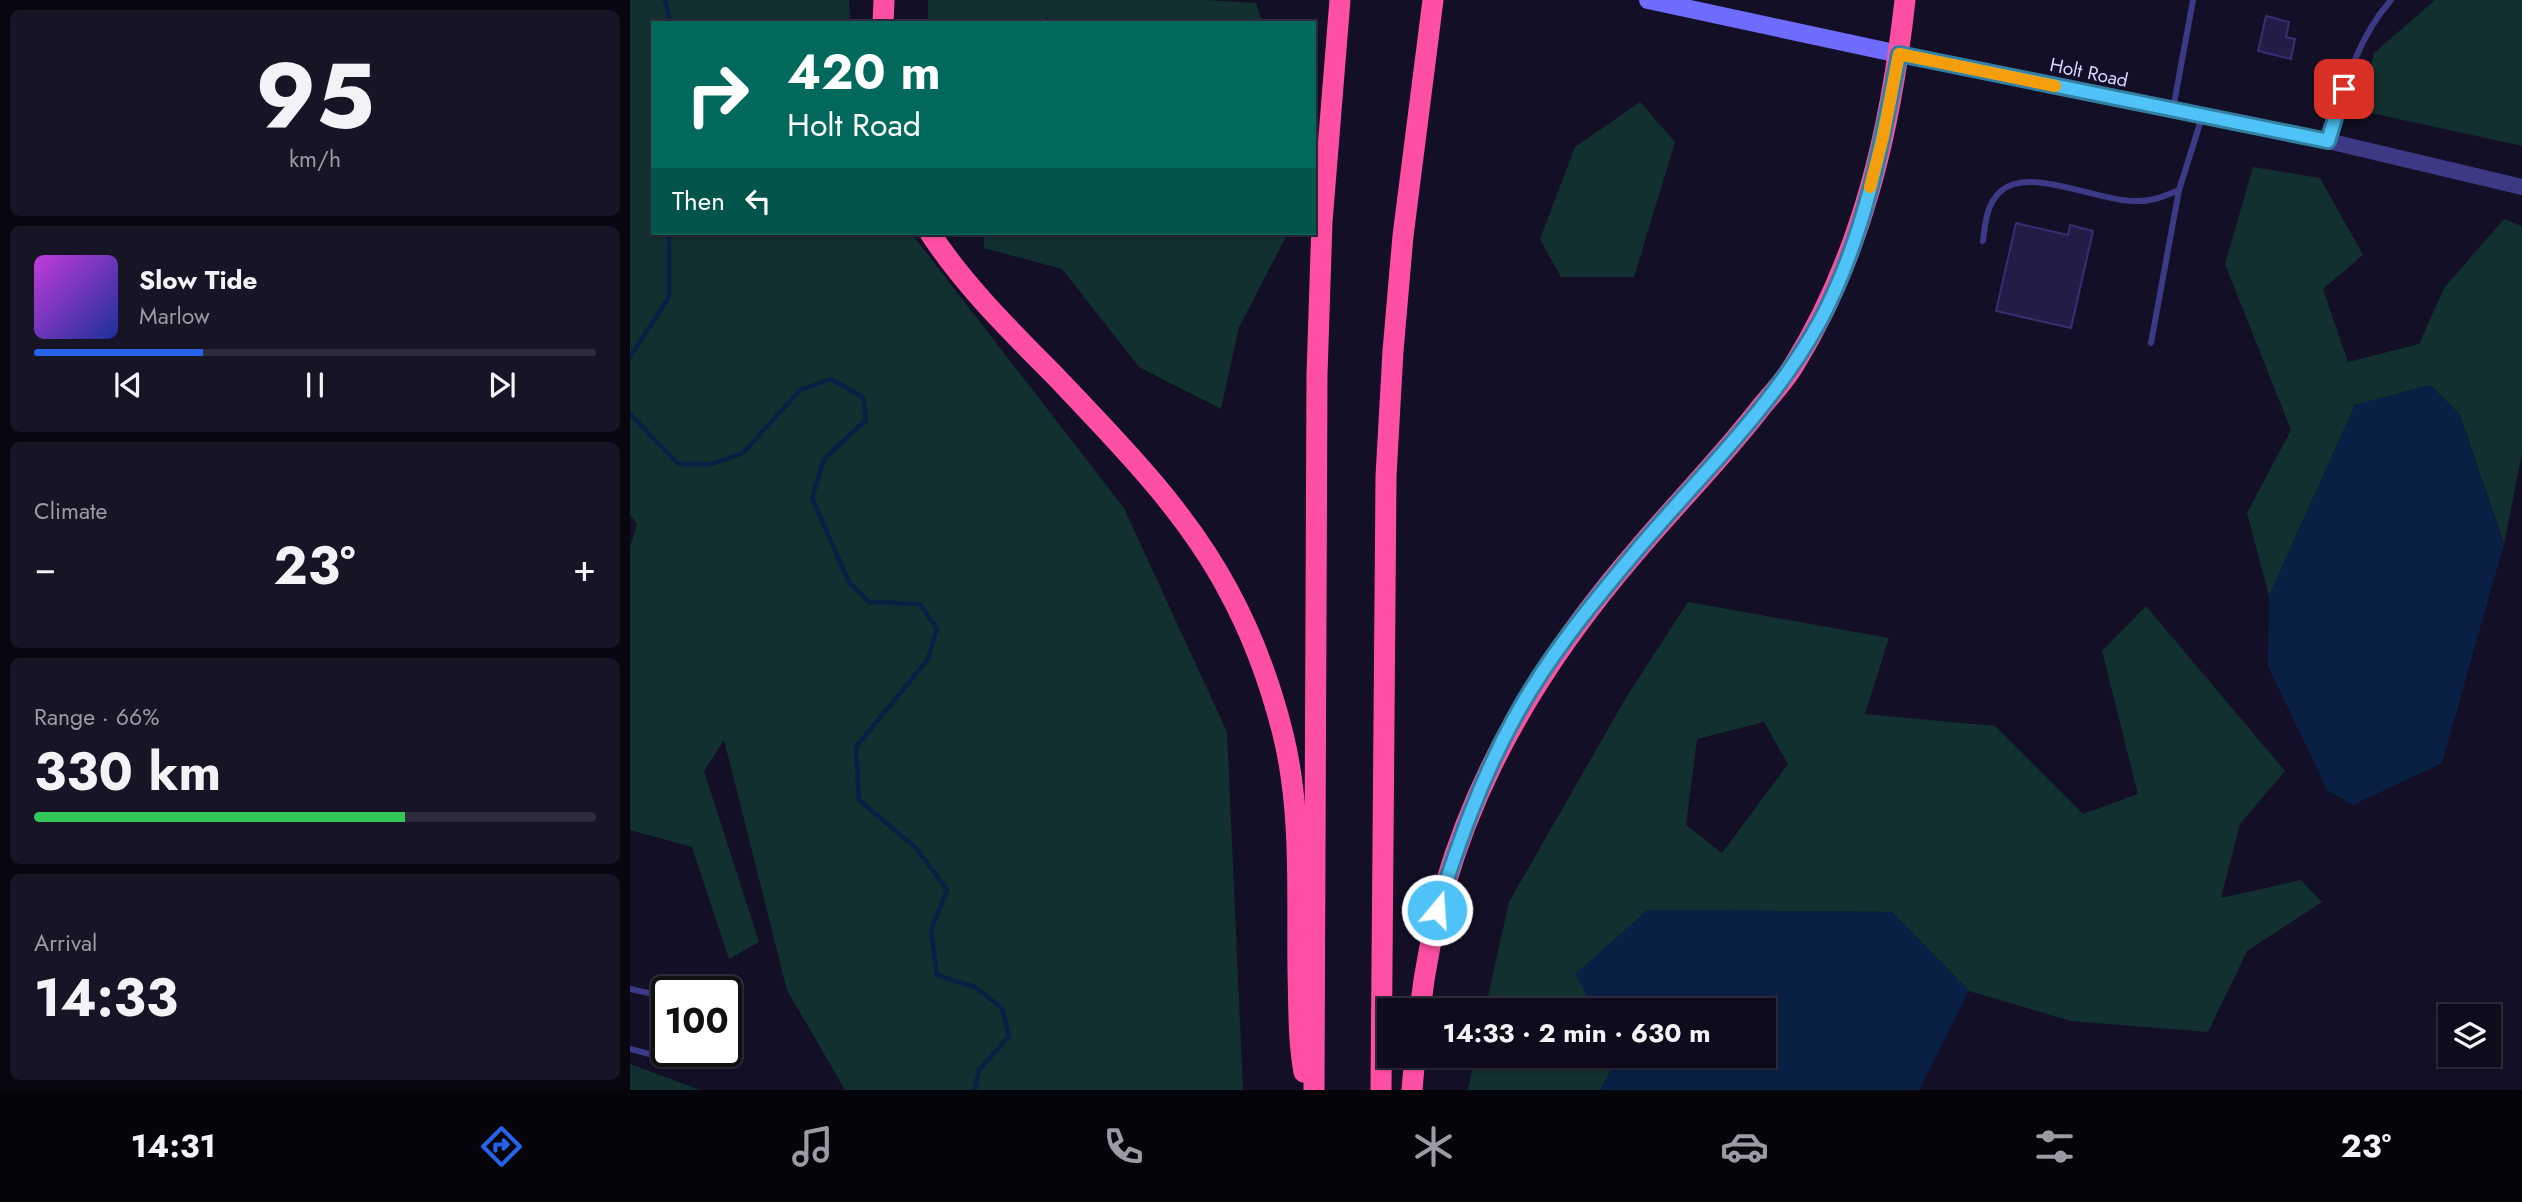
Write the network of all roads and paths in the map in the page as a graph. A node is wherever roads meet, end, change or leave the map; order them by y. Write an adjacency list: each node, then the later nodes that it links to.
1 (884, 0): 8 (highway)
2 (1340, 0): 25 (highway)
3 (1433, 0): 26 (highway)
4 (1648, 0): 9 (main road, Holt Road)
5 (1905, 0): 9 (highway)
6 (2193, 0): 10 (lane)
7 (2391, 0): 12 (lane)
8 (883, 21)
9 (1899, 54): 10 (street, Holt Road); 20 (highway)
10 (2172, 111): 11 (street, Holt Road)
11 (2202, 117): 12 (street, Holt Road); 14 (lane)
12 (2328, 141): 13 (street, Holt Road)
13 (2522, 187)
14 (2179, 190): 16 (lane); 17 (lane)
15 (931, 235): 24 (highway)
16 (1983, 241)
17 (2151, 343)
18 (630, 989): 19 (lane)
19 (651, 994)
20 (1421, 998)
21 (630, 1049): 22 (lane)
22 (651, 1054)
23 (1414, 1068): 27 (highway)
24 (1307, 1090)
25 (1314, 1090)
26 (1381, 1090)
27 (1412, 1090)

